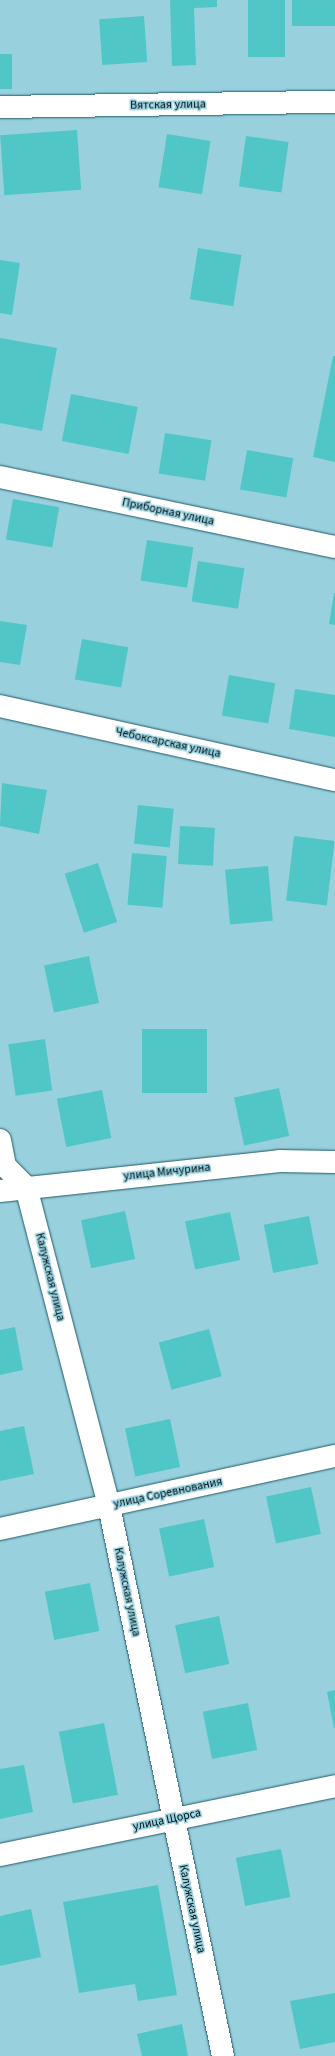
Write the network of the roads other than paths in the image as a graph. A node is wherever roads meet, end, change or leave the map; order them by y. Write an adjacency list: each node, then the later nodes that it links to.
1 (335, 102): 2 (street, Вятская улица)
2 (0, 107)
3 (0, 477): 4 (street, Приборная улица)
4 (335, 546)
5 (0, 706): 6 (street, Чебоксарская улица)
6 (335, 780)
7 (0, 1140): 9 (street)
8 (335, 1162): 9 (street, улица Мичурина)
9 (26, 1187): 10 (street, улица Мичурина); 12 (street, Калужская улица)
10 (0, 1191)
11 (335, 1456): 12 (street, улица Соревнования)
12 (109, 1506): 13 (street, улица Соревнования); 15 (street, Калужская улица)
13 (0, 1529)
14 (335, 1786): 15 (street, улица Щорса)
15 (174, 1819): 16 (street, улица Щорса); 17 (street, Калужская улица)
16 (0, 1855)
17 (223, 2056)

